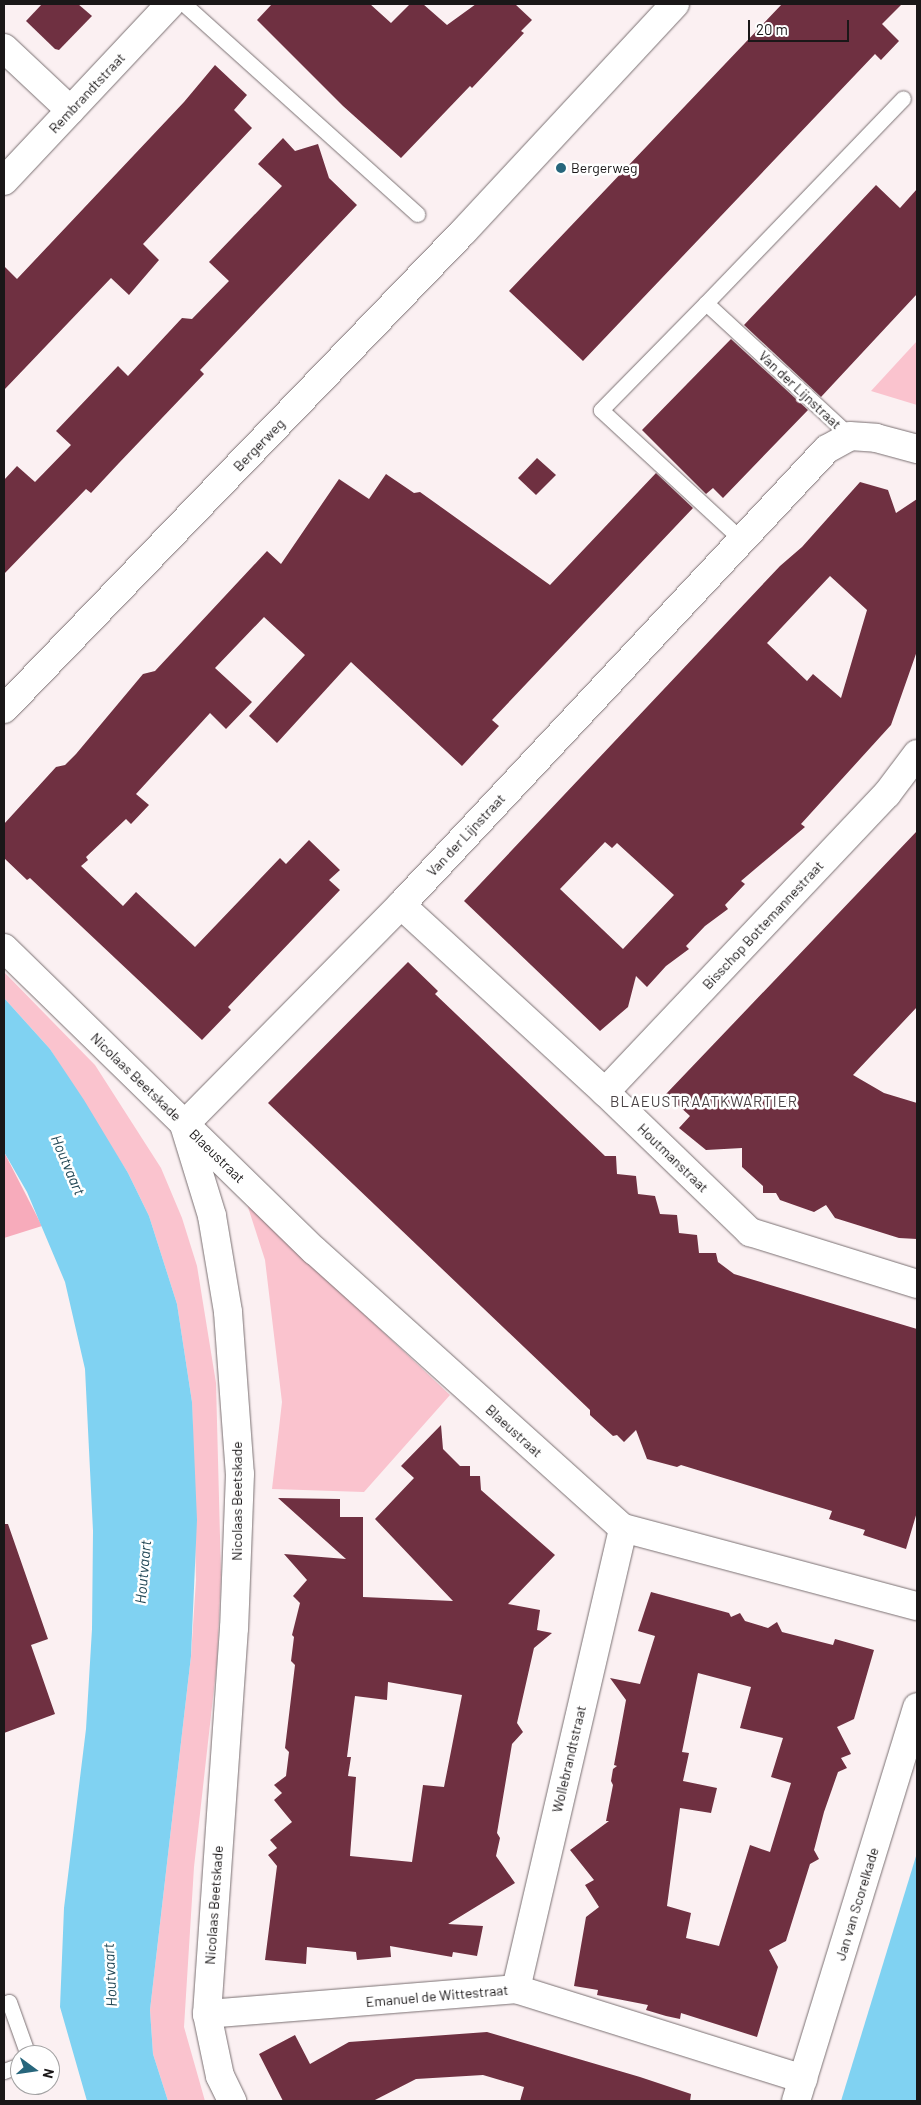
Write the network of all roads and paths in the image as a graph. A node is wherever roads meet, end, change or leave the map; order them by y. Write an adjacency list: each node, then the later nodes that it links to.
1 (170, 4): 6 (street, Rembrandtstraat)
2 (184, 4): 8 (lane)
3 (675, 4): 13 (street, Bergerweg)
4 (4, 48): 6 (street)
5 (903, 98): 9 (lane)
6 (70, 110): 7 (street, Rembrandtstraat)
7 (4, 181)
8 (417, 214)
9 (706, 303): 10 (lane, Van der Lijnstraat); 12 (lane)
10 (850, 436): 11 (street); 12 (street, Van der Lijnstraat)
11 (917, 449)
12 (742, 540): 15 (street, Van der Lijnstraat)
13 (4, 708)
14 (917, 754): 17 (street, Bisschop Bottemannestraat)
15 (401, 905): 17 (street, Houtmanstraat); 18 (street, Van der Lijnstraat)
16 (4, 948): 18 (street, Nicolaas Beetskade)
17 (605, 1092): 19 (street, Houtmanstraat)
18 (184, 1125): 20 (street, Blaeustraat); 25 (street, Nicolaas Beetskade)
19 (917, 1284)
20 (623, 1528): 21 (street, Blaeustraat); 23 (street, Wollebrandtstraat)
21 (917, 1606)
22 (917, 1707): 27 (street, Jan van Scorelkade)
23 (516, 1989): 25 (street, Emanuel de Wittestraat); 27 (street, Emanuel de Wittestraat)
24 (4, 2004): 26 (lane)
25 (207, 2014): 28 (street, Nicolaas Beetskade)
26 (24, 2045)
27 (800, 2090)
28 (232, 2101)

